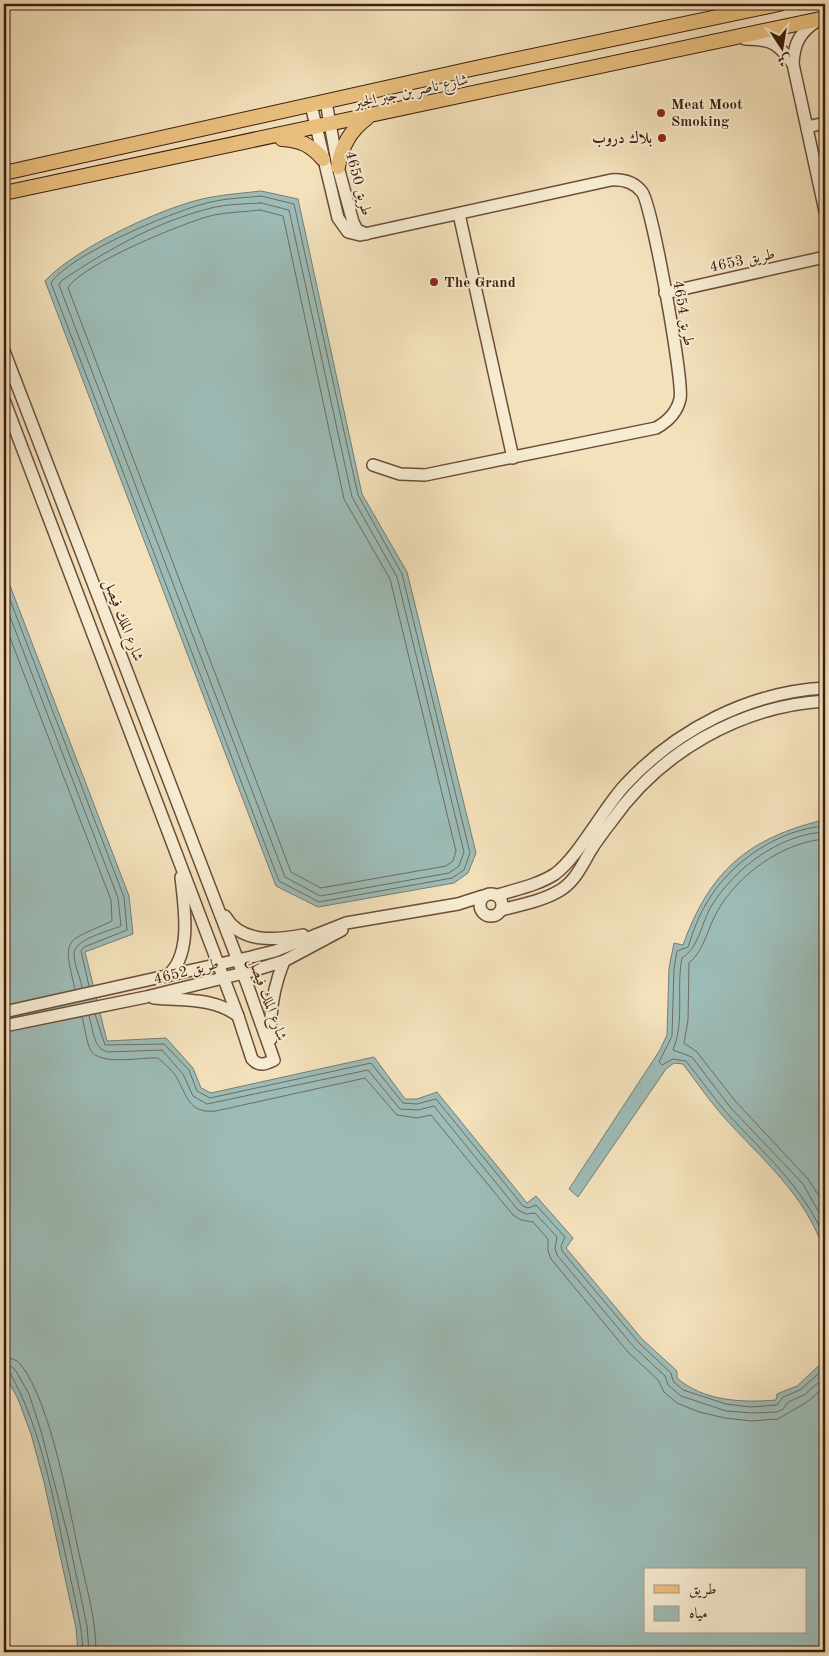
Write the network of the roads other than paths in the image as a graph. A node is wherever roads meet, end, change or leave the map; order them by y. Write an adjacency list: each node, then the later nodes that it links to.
1 (779, 4): 5 (main road, شارع ناصر بن جبر الجبر)
2 (822, 19): 3 (main road, شارع ناصر بن جبر الجبر); 4 (street)
3 (730, 38): 4 (street); 7 (main road, شارع ناصر بن جبر الجبر)
4 (793, 64): 10 (street)
5 (326, 102): 6 (main road, شارع ناصر بن جبر الجبر); 9 (street, طريق 4650)
6 (311, 105): 9 (street, طريق 4650); 14 (main road, شارع ناصر بن جبر الجبر)
7 (368, 116): 9 (main road, شارع ناصر بن جبر الجبر); 13 (main road)
8 (825, 123): 10 (street)
9 (323, 126): 11 (main road, شارع ناصر بن جبر الجبر); 12 (street, طريق 4650); 13 (street, طريق 4650)
10 (807, 127): 16 (street)
11 (266, 138): 12 (main road); 15 (main road, شارع ناصر بن جبر الجبر)
12 (323, 159): 18 (street, طريق 4650)
13 (338, 167): 18 (street, طريق 4650)
14 (4, 173)
15 (4, 193)
16 (825, 211)
17 (459, 214): 18 (street, طريق 4654); 20 (street, طريق 4654); 23 (street)
18 (366, 234)
19 (825, 258): 20 (street, طريق 4653)
20 (666, 293): 23 (street, طريق 4654)
21 (4, 351): 30 (street, شارع الملك فيصل)
22 (4, 400): 27 (street, شارع الملك فيصل)
23 (513, 458): 24 (street, طريق 4654)
24 (372, 464)
25 (825, 688): 28 (street)
26 (825, 701): 33 (street)
27 (179, 860): 38 (street, شارع الملك فيصل); 40 (street)
28 (498, 895): 29 (street); 33 (street)
29 (483, 896): 31 (street); 32 (street)
30 (216, 900): 35 (street); 36 (street, شارع الملك فيصل)
31 (458, 904): 32 (street); 34 (street, طريق 4652)
32 (480, 908): 33 (street)
33 (501, 910)
34 (367, 920): 35 (street, طريق 4652); 37 (street, طريق 4652)
35 (320, 932): 36 (street, طريق 4652)
36 (238, 960): 38 (street, طريق 4652); 39 (street, شارع الملك فيصل)
37 (284, 961): 39 (street, طريق 4652); 46 (street)
38 (218, 963): 40 (street, طريق 4652); 41 (street, شارع الملك فيصل)
39 (242, 973): 41 (street, طريق 4652); 46 (street, شارع الملك فيصل)
40 (165, 977): 43 (street, طريق 4652)
41 (224, 977): 42 (street, طريق 4652); 44 (street, شارع الملك فيصل)
42 (146, 997): 44 (street); 45 (street, طريق 4652)
43 (4, 1012)
44 (238, 1016): 46 (street, شارع الملك فيصل)
45 (4, 1026)
46 (271, 1051)

